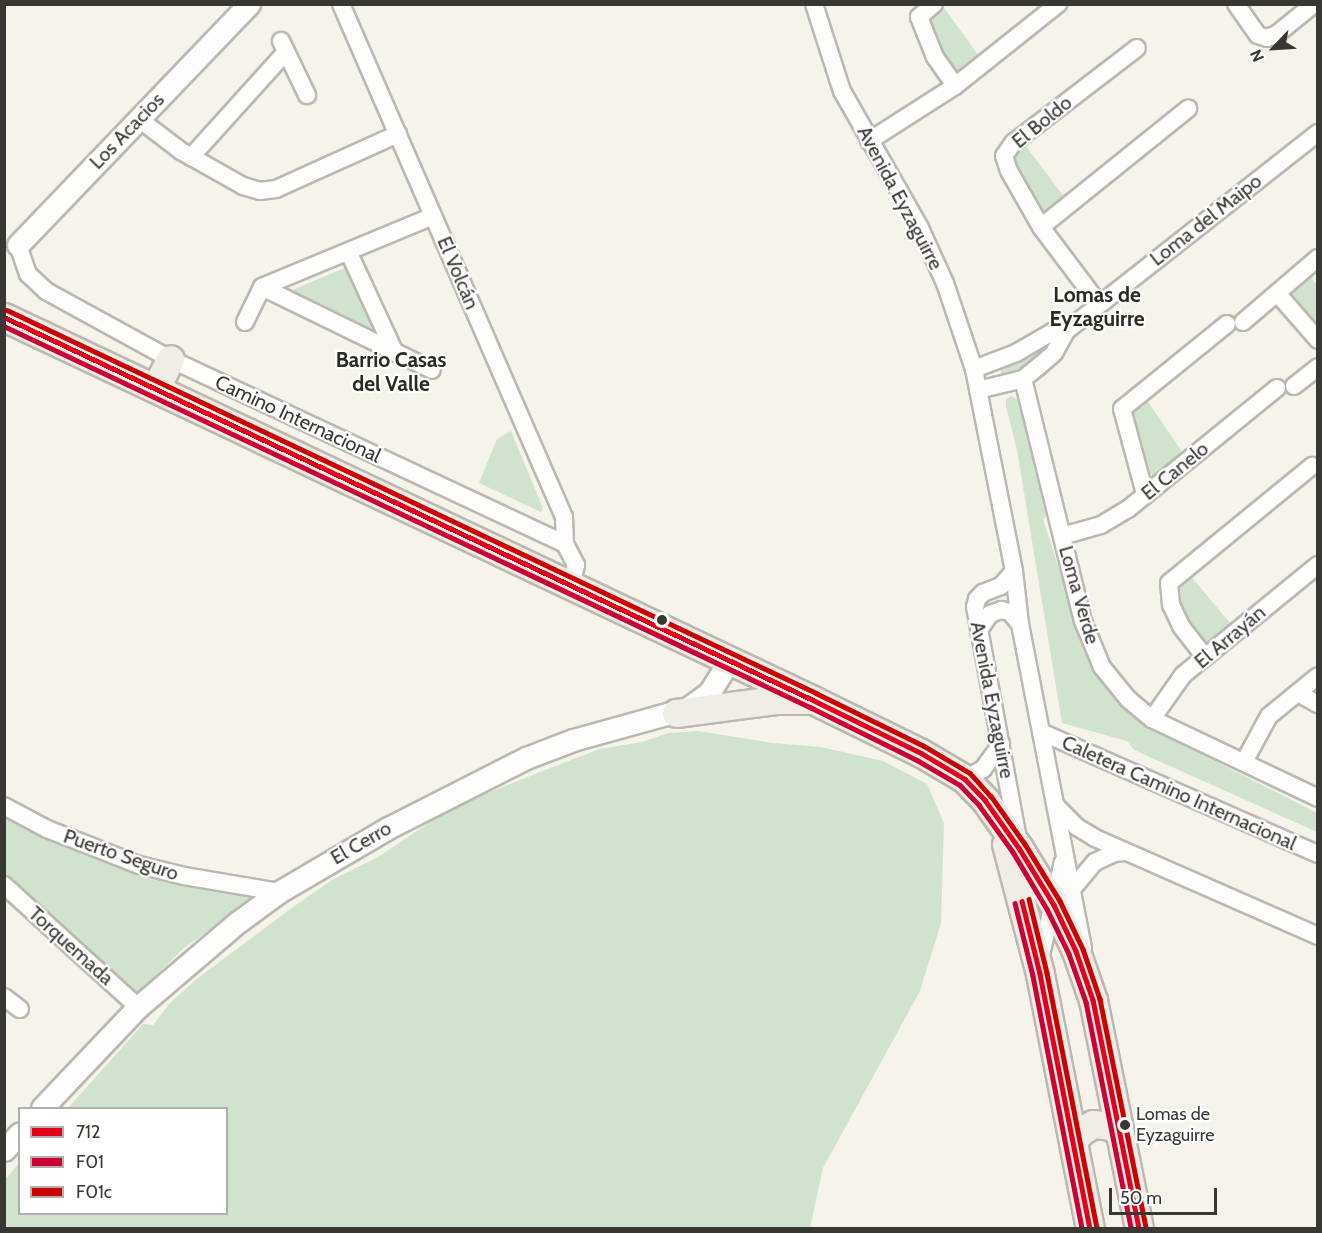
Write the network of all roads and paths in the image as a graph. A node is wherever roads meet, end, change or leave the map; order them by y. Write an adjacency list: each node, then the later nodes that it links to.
1 (249, 4): 12 (street, Los Acacios)
2 (341, 4): 14 (street, El Volcán)
3 (814, 4): 15 (street, Avenida Eyzaguirre)
4 (933, 4): 9 (street)
5 (1058, 4): 9 (street)
6 (1236, 4): 7 (street)
7 (1314, 4)
8 (1137, 48): 18 (street, El Boldo)
9 (955, 86): 15 (street)
10 (307, 95): 16 (street)
11 (1188, 109): 18 (street)
12 (139, 119): 16 (street); 19 (street, Los Acacios)
13 (1317, 132): 24 (street, Loma del Maipo)
14 (398, 134): 16 (street); 17 (street, El Volcán)
15 (870, 141): 32 (street, Avenida Eyzaguirre)
16 (190, 157)
17 (433, 216): 20 (street); 42 (street, El Volcán)
18 (1041, 227): 24 (street, El Boldo)
19 (11, 252): 30 (street, Camino Internacional)
20 (349, 253): 22 (street); 29 (street)
21 (1317, 258): 23 (street)
22 (262, 287): 26 (street); 29 (street)
23 (1277, 293): 28 (street); 40 (street)
24 (1099, 304): 27 (street, Loma del Maipo)
25 (4, 317): 36 (main road, Avenida Eyzaguirre)
26 (245, 322)
27 (1066, 331): 32 (street, Loma del Maipo); 34 (street, Loma del Maipo)
28 (1317, 340)
29 (395, 353): 33 (street)
30 (170, 359): 36 (main road); 42 (street, Camino Internacional)
31 (1317, 367): 35 (street)
32 (974, 369): 38 (street, Avenida Eyzaguirre)
33 (432, 370)
34 (1023, 379): 38 (street, Loma del Maipo); 41 (street, Loma Verde)
35 (1294, 386)
36 (156, 388): 45 (main road, Avenida Eyzaguirre)
37 (1277, 388): 40 (street, El Canelo)
38 (978, 390): 44 (street, Avenida Eyzaguirre)
39 (1312, 466): 48 (street)
40 (1145, 495): 41 (street, El Canelo)
41 (1062, 536): 55 (street, Loma Verde)
42 (565, 544): 45 (street)
43 (1317, 565): 48 (street, El Arrayán)
44 (1014, 570): 46 (street, Avenida Eyzaguirre); 47 (street, Avenida Eyzaguirre)
45 (571, 585): 49 (main road, Avenida Eyzaguirre)
46 (1020, 624): 47 (street); 56 (street, Avenida Eyzaguirre)
47 (979, 630): 57 (street, Avenida Eyzaguirre)
48 (1205, 657): 55 (street, El Arrayán)
49 (728, 662): 52 (main road, Avenida Eyzaguirre); 54 (street, El Cerro)
50 (1317, 676): 51 (street)
51 (1298, 693): 53 (street); 58 (street)
52 (813, 700): 54 (main road); 59 (main road, Avenida Eyzaguirre)
53 (1317, 704)
54 (676, 713): 69 (street, El Cerro)
55 (1152, 719): 58 (street, Loma Verde)
56 (1041, 732): 63 (street, Avenida Eyzaguirre); 67 (street, Caletera Camino Internacional)
57 (1001, 744): 59 (street); 64 (street, Avenida Eyzaguirre)
58 (1244, 762): 60 (street, Loma Verde)
59 (960, 775): 62 (main road, Avenida Eyzaguirre)
60 (1317, 798)
61 (4, 807): 69 (street, Puerto Seguro)
62 (991, 807): 64 (main road, Avenida Eyzaguirre); 72 (main road, Avenida Eyzaguirre)
63 (1057, 807): 65 (street, Avenida Eyzaguirre); 66 (street)
64 (1019, 848): 70 (main road, Avenida Eyzaguirre)
65 (1066, 849): 70 (street, Avenida Eyzaguirre); 70 (street, Avenida Eyzaguirre)
66 (1125, 852): 70 (street); 71 (street)
67 (1317, 854)
68 (4, 885): 74 (street, Torquemada)
69 (279, 892): 74 (street, El Cerro)
70 (1063, 897): 72 (street, Avenida Eyzaguirre); 77 (main road, Avenida Eyzaguirre)
71 (1317, 936)
72 (1040, 974): 79 (main road, Avenida Eyzaguirre)
73 (4, 997): 75 (street)
74 (138, 1007): 76 (street, El Cerro)
75 (20, 1009)
76 (43, 1107)
77 (1120, 1133): 79 (main road); 82 (main road, Avenida Eyzaguirre)
78 (18, 1135): 80 (street)
79 (1073, 1142): 81 (main road, Avenida Eyzaguirre)
80 (4, 1150)
81 (1090, 1228)
82 (1139, 1228)

